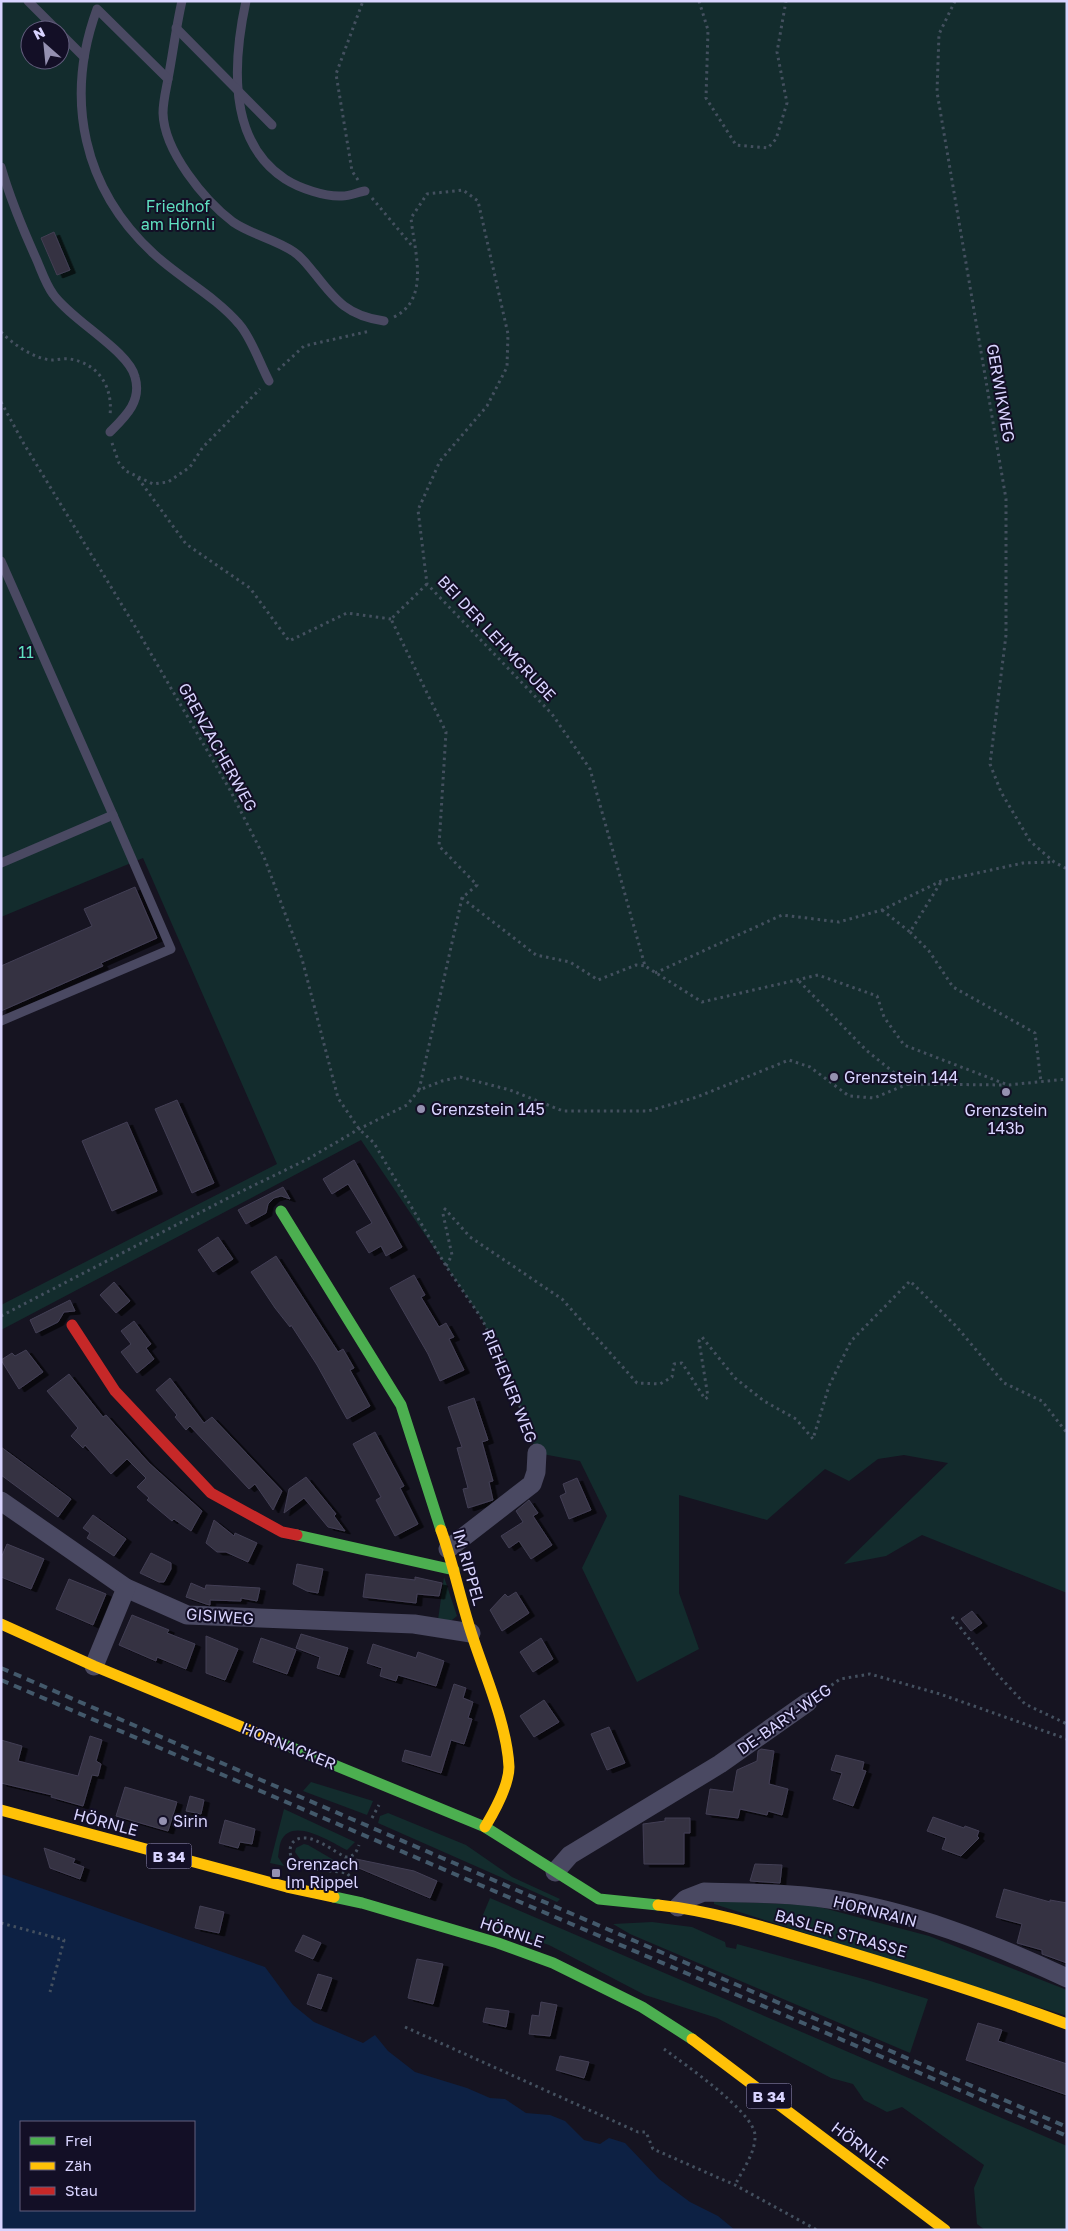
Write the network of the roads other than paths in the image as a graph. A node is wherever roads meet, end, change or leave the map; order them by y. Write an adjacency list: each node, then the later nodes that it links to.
1 (28, 1): 4 (lane)
2 (182, 1): 5 (lane)
3 (246, 1): 9 (lane)
4 (47, 20)
5 (176, 28): 8 (lane); 9 (lane)
6 (70, 43): 7 (lane)
7 (84, 58): 8 (lane); 14 (lane)
8 (168, 79): 13 (lane)
9 (239, 89): 10 (lane); 12 (lane)
10 (272, 124)
11 (1, 168): 15 (lane)
12 (365, 191)
13 (384, 321)
14 (268, 381)
15 (110, 432)
16 (1, 561): 17 (lane)
17 (113, 815): 18 (lane); 19 (lane)
18 (1, 863)
19 (1, 1021)
20 (281, 1211): 24 (street, IM RIPPEL)
21 (72, 1325): 25 (street)
22 (536, 1453): 24 (street, RIEHENER WEG)
23 (1, 1501): 26 (street, GISIWEG)
24 (448, 1549): 25 (street, IM RIPPEL)
25 (454, 1570): 28 (street, IM RIPPEL)
26 (126, 1588): 28 (street, GISIWEG); 29 (street)
27 (1, 1624): 29 (street, HORNACKER)
28 (471, 1632): 32 (street, IM RIPPEL)
29 (94, 1666): 32 (street, HORNACKER)
30 (808, 1702): 33 (street, DE-BARY-WEG)
31 (1, 1810): 37 (street, HÖRNLE / B 34)
32 (485, 1827): 33 (street)
33 (555, 1872): 34 (street, BASLER STRASSE)
34 (678, 1907): 35 (street, HORNRAIN); 36 (street, BASLER STRASSE)
35 (1067, 1978)
36 (1067, 2024)
37 (945, 2230)

